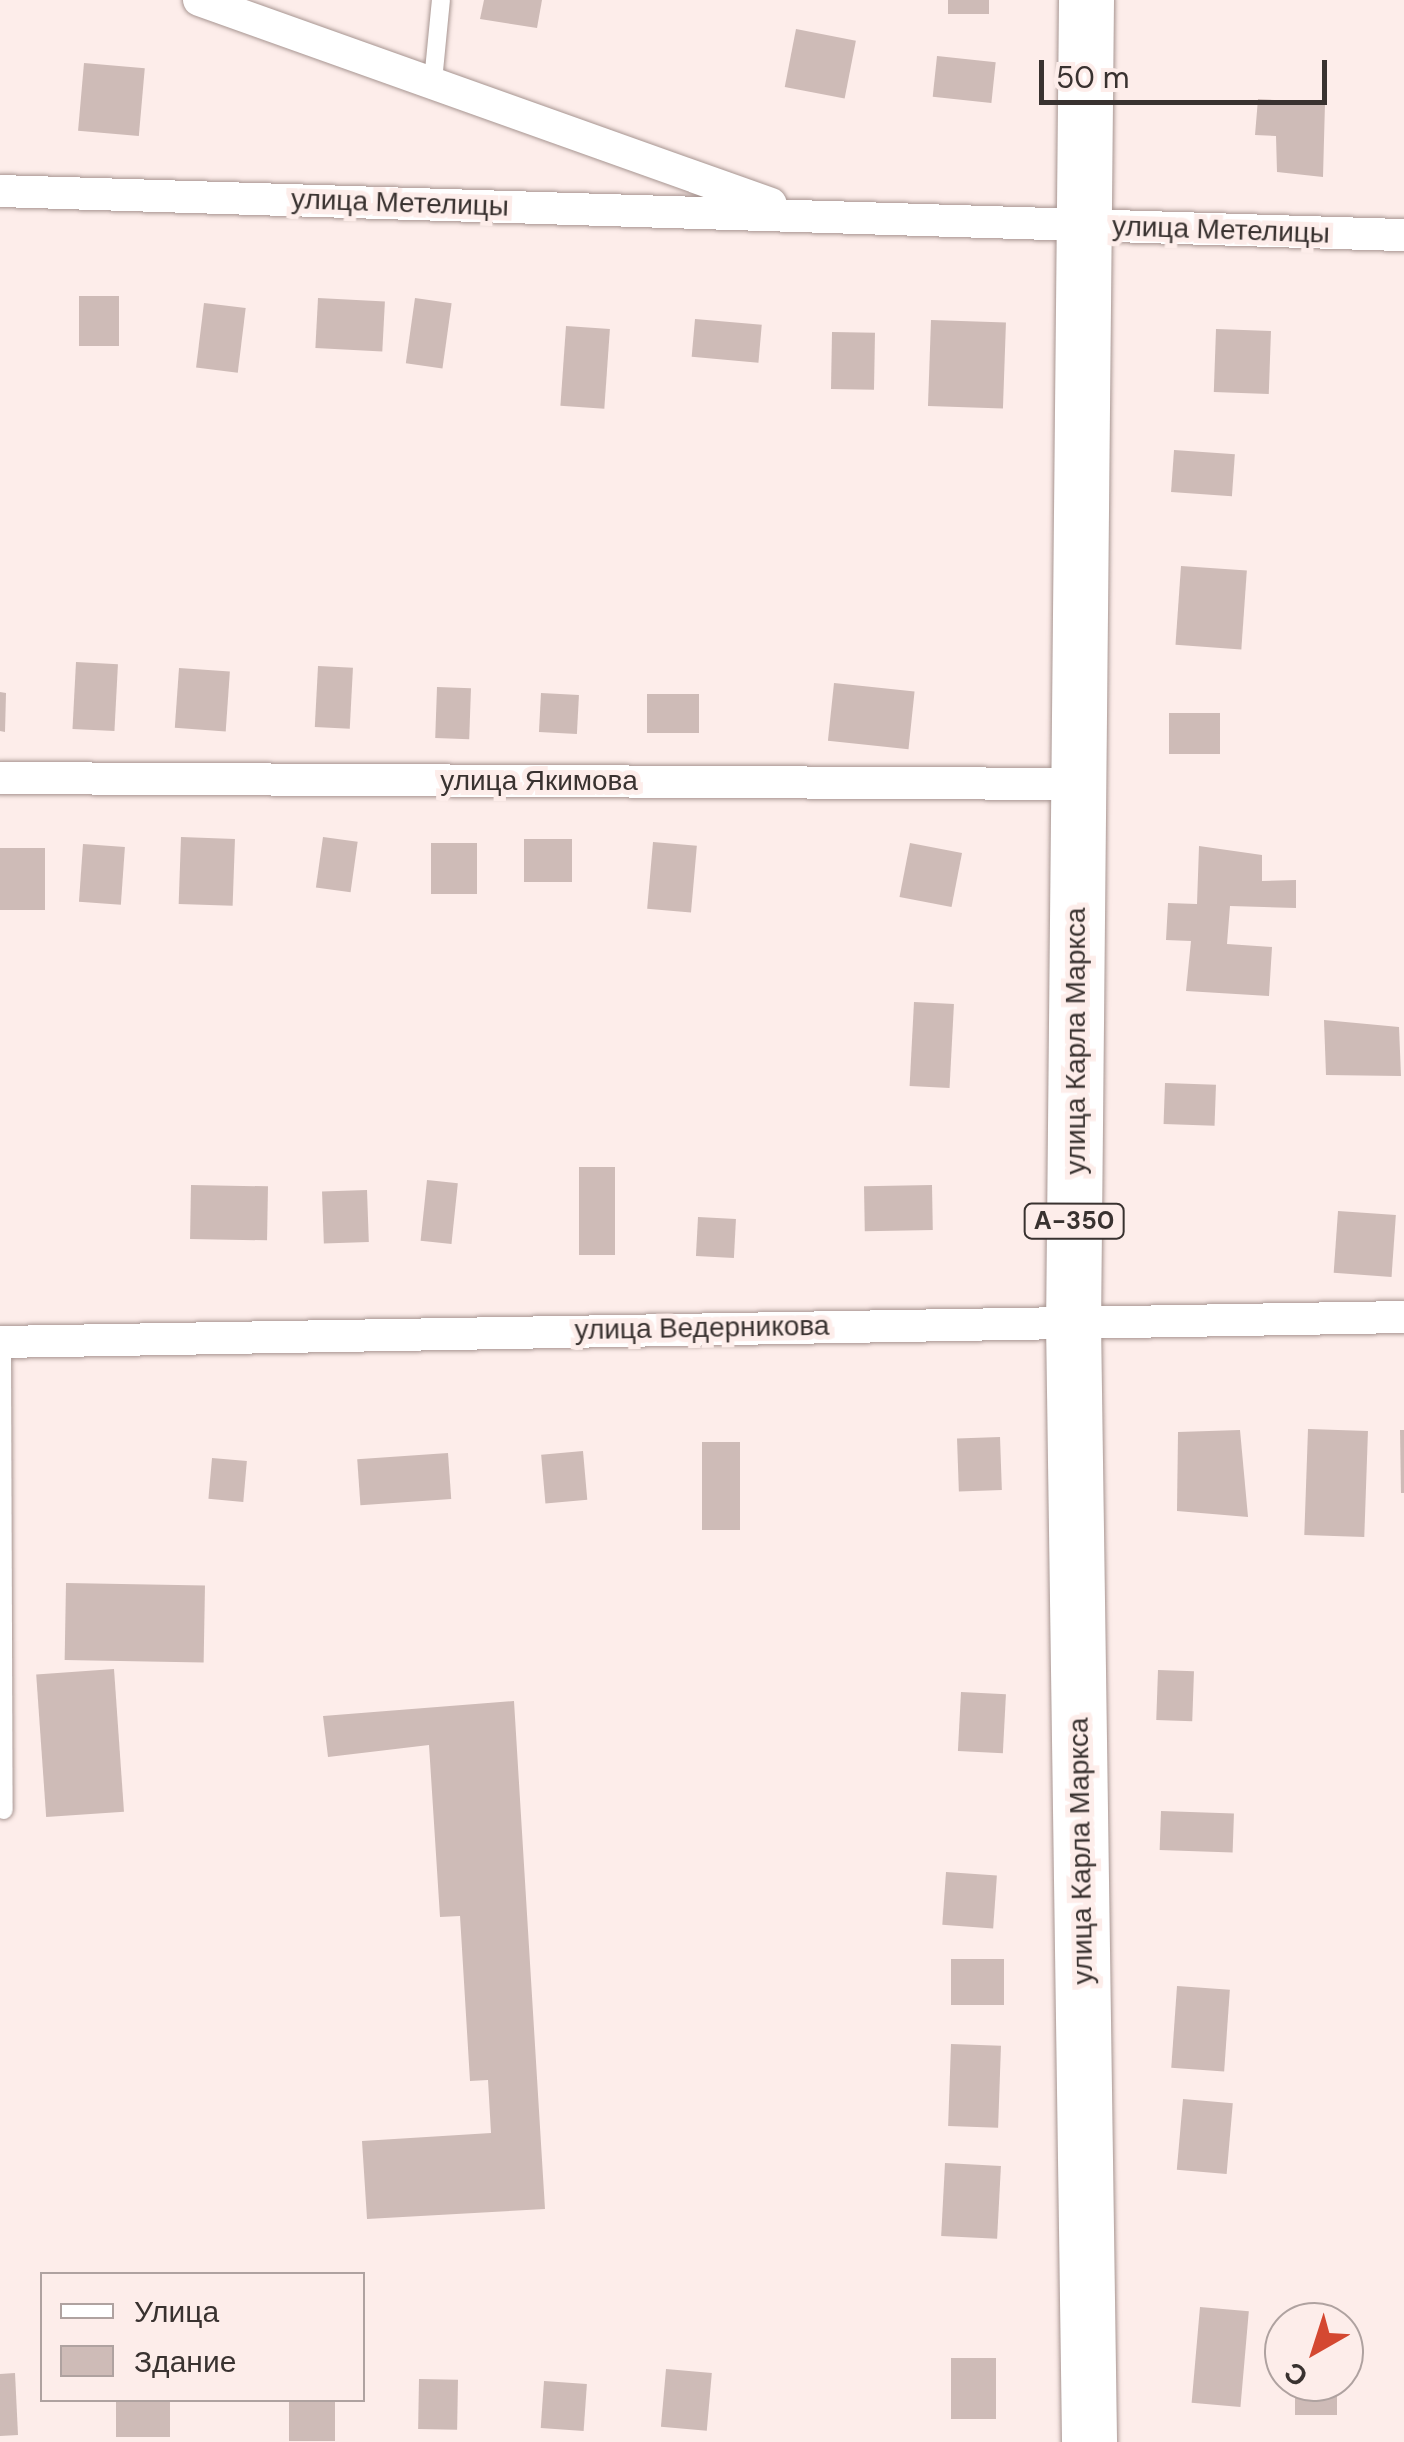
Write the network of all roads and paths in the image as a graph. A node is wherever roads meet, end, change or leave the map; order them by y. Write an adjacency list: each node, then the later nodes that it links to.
1 (199, 0): 4 (street, улица Метелицы)
2 (441, 0): 4 (lane)
3 (1086, 0): 7 (highway, улица Карла Маркса / А-350)
4 (433, 81): 6 (street, улица Метелицы)
5 (0, 191): 6 (street, улица Метелицы)
6 (799, 214): 7 (street, улица Метелицы)
7 (1082, 226): 8 (street, улица Метелицы); 10 (highway, улица Карла Маркса / А-350)
8 (1404, 234)
9 (0, 778): 10 (street, улица Якимова)
10 (1078, 784): 12 (highway, улица Карла Маркса / А-350)
11 (1404, 1317): 12 (street, улица Ведерникова)
12 (1073, 1321): 13 (street, улица Ведерникова); 15 (highway, улица Карла Маркса / А-350)
13 (1, 1342): 14 (lane)
14 (4, 1810)
15 (1088, 2442)

